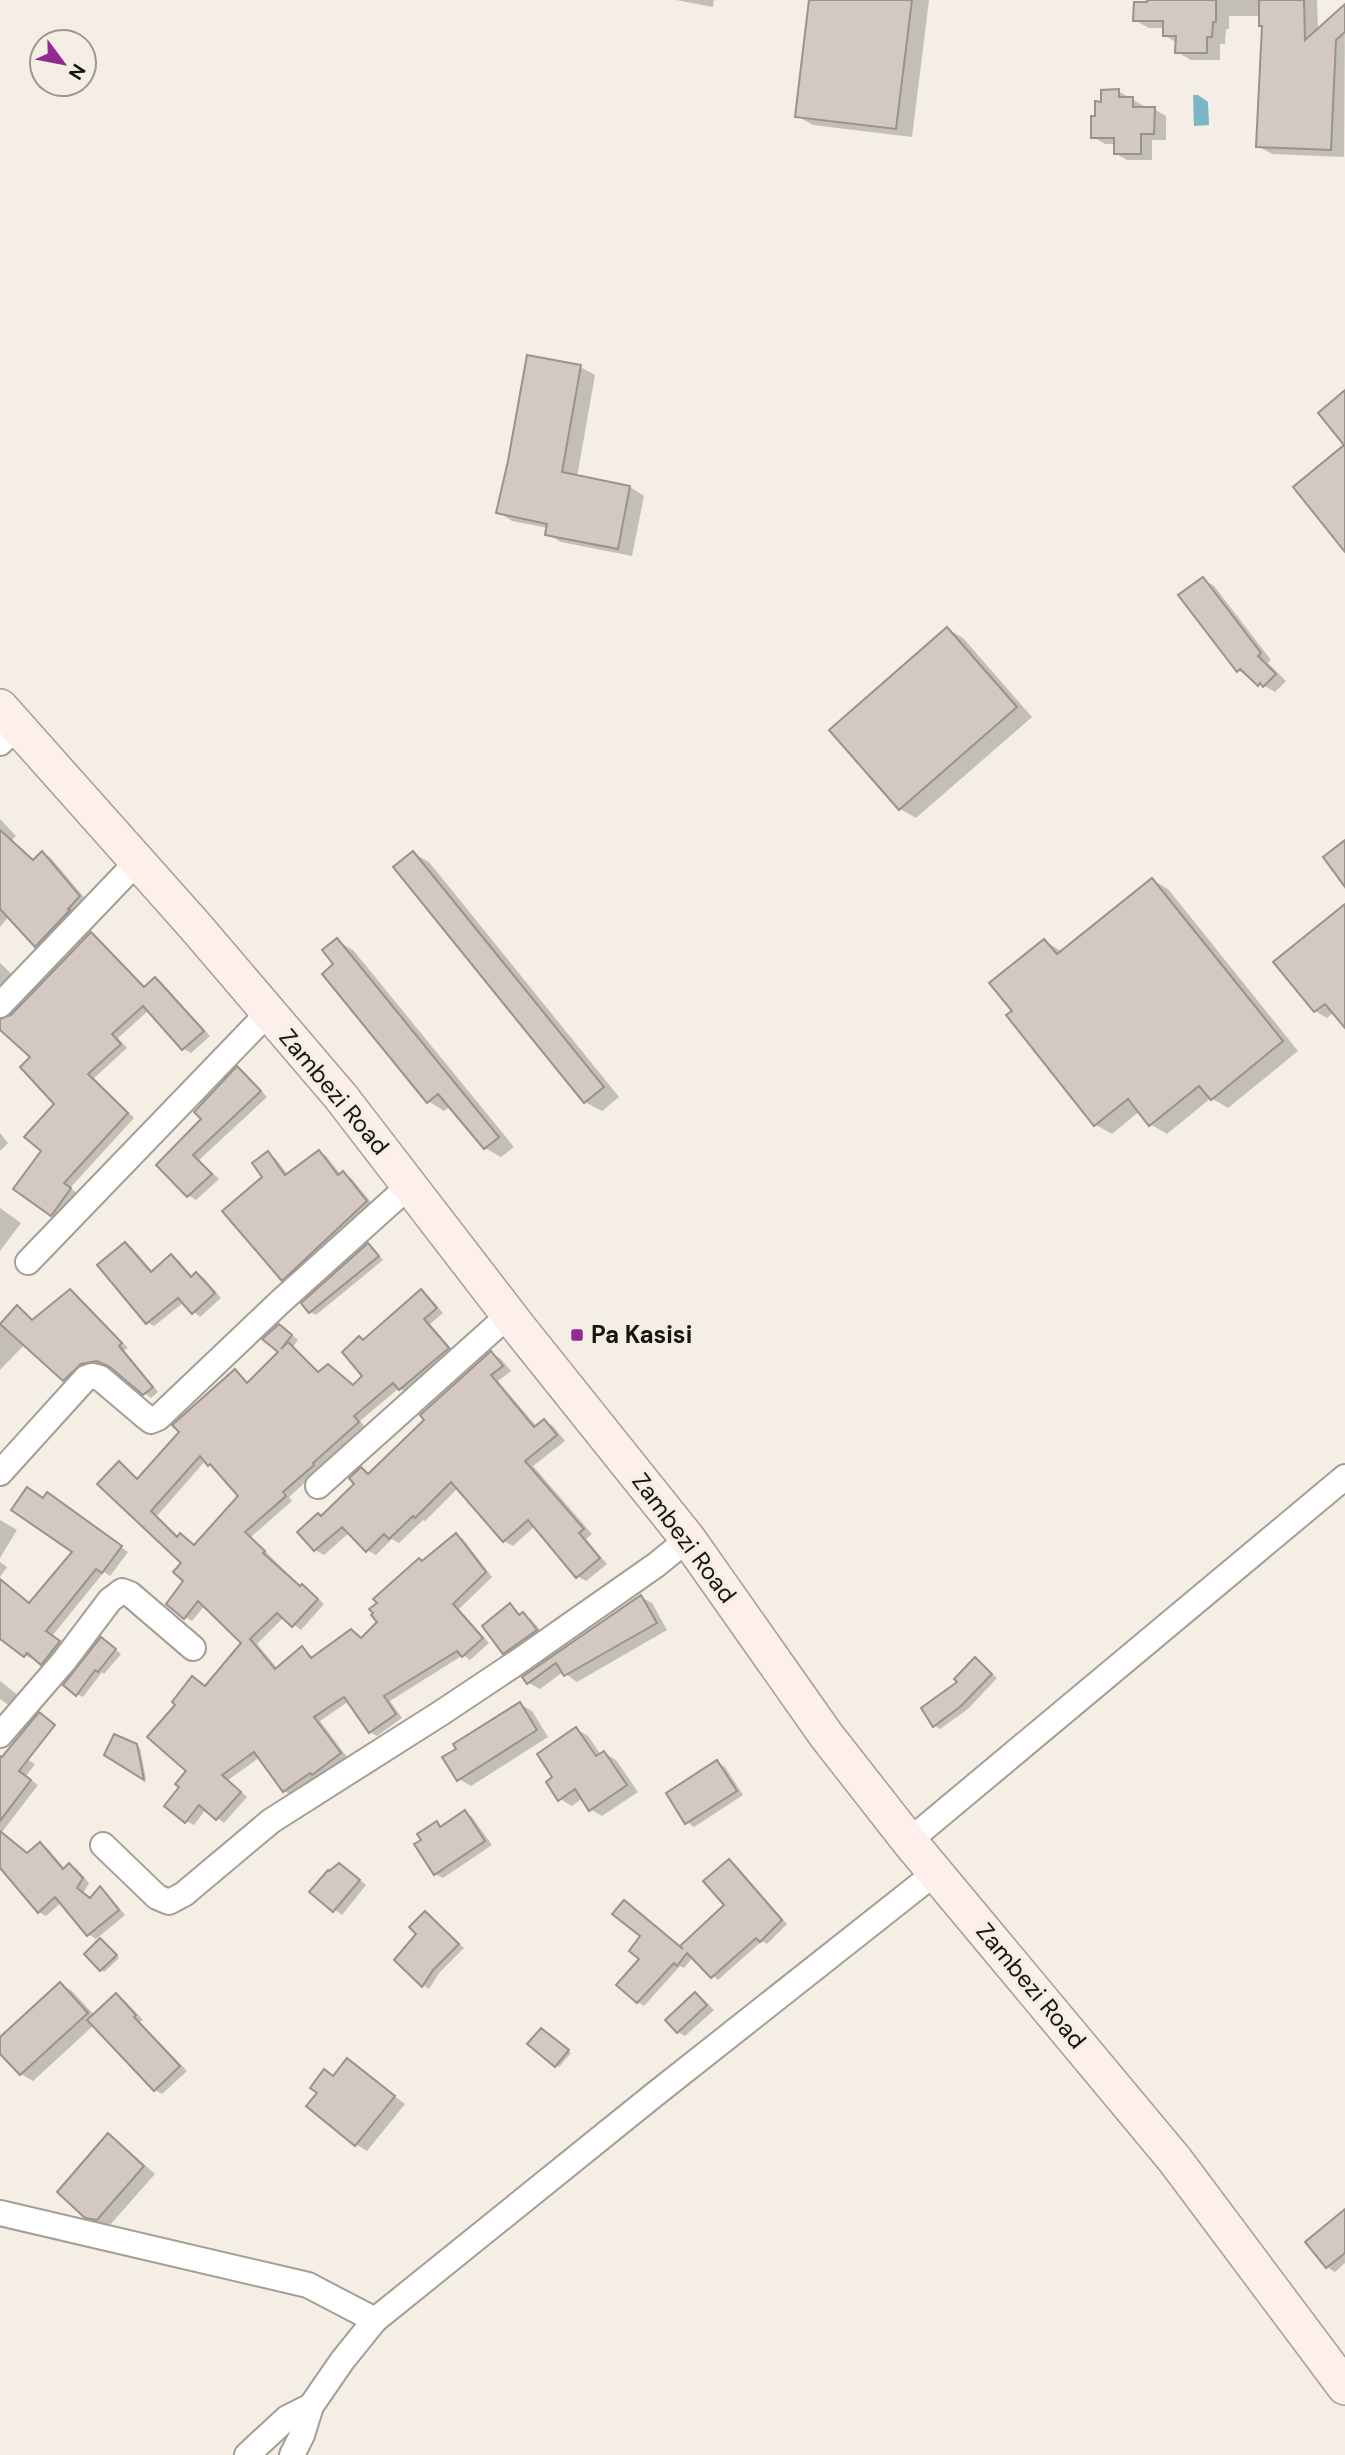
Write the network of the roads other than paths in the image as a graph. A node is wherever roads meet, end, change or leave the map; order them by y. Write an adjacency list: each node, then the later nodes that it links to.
1 (6, 726): 2 (main road, Zambezi Road)
2 (137, 862): 3 (street); 4 (main road, Zambezi Road)
3 (0, 1005)
4 (268, 1013): 5 (main road, Zambezi Road); 6 (street)
5 (410, 1185): 7 (main road, Zambezi Road); 8 (street)
6 (28, 1262)
7 (510, 1314): 10 (street); 11 (main road, Zambezi Road)
8 (0, 1473)
9 (1345, 1477): 14 (street)
10 (318, 1486)
11 (688, 1539): 14 (main road, Zambezi Road); 15 (street)
12 (193, 1648): 13 (street)
13 (0, 1735)
14 (909, 1841): 16 (main road, Zambezi Road)
15 (103, 1845)
16 (935, 1873): 18 (street); 19 (main road, Zambezi Road)
17 (0, 2213): 18 (street)
18 (375, 2320): 20 (street)
19 (1345, 2387)
20 (311, 2406): 21 (street); 22 (street)
21 (247, 2455)
22 (292, 2455)

